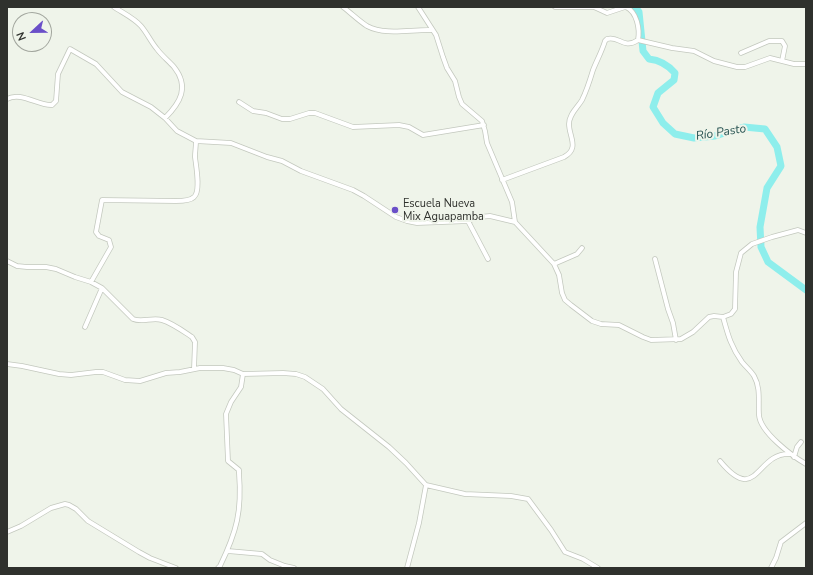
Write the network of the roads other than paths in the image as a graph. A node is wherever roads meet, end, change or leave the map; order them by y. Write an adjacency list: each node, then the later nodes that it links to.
1 (114, 7): 13 (street)
2 (343, 7): 6 (street)
3 (418, 7): 6 (street)
4 (555, 7): 5 (street)
5 (627, 7): 7 (street)
6 (432, 30): 14 (street)
7 (639, 40): 9 (street); 16 (street)
8 (741, 53): 9 (street)
9 (782, 61): 10 (street)
10 (806, 64)
11 (7, 99): 13 (street)
12 (239, 102): 14 (street)
13 (165, 118): 15 (street)
14 (484, 126): 16 (street)
15 (196, 141): 17 (street); 25 (street)
16 (502, 180): 18 (street)
17 (468, 221): 18 (street); 21 (street)
18 (515, 222): 24 (street)
19 (806, 233): 27 (street)
20 (582, 248): 24 (street)
21 (488, 259)
22 (655, 259): 29 (street)
23 (7, 261): 25 (street)
24 (554, 264): 29 (street)
25 (91, 282): 26 (street)
26 (102, 288): 28 (street); 31 (street)
27 (723, 317): 29 (street); 34 (street)
28 (85, 327)
29 (676, 340)
30 (7, 364): 31 (street)
31 (194, 369): 32 (street)
32 (243, 374): 38 (street); 41 (street)
33 (801, 442): 35 (street)
34 (790, 454): 35 (street); 36 (street)
35 (794, 457): 37 (street)
36 (720, 461)
37 (806, 464)
38 (426, 485): 45 (street); 46 (street)
39 (806, 523): 47 (street)
40 (7, 532): 42 (street)
41 (228, 551): 43 (street); 44 (street)
42 (176, 568)
43 (218, 568)
44 (294, 568)
45 (406, 568)
46 (598, 568)
47 (771, 568)

